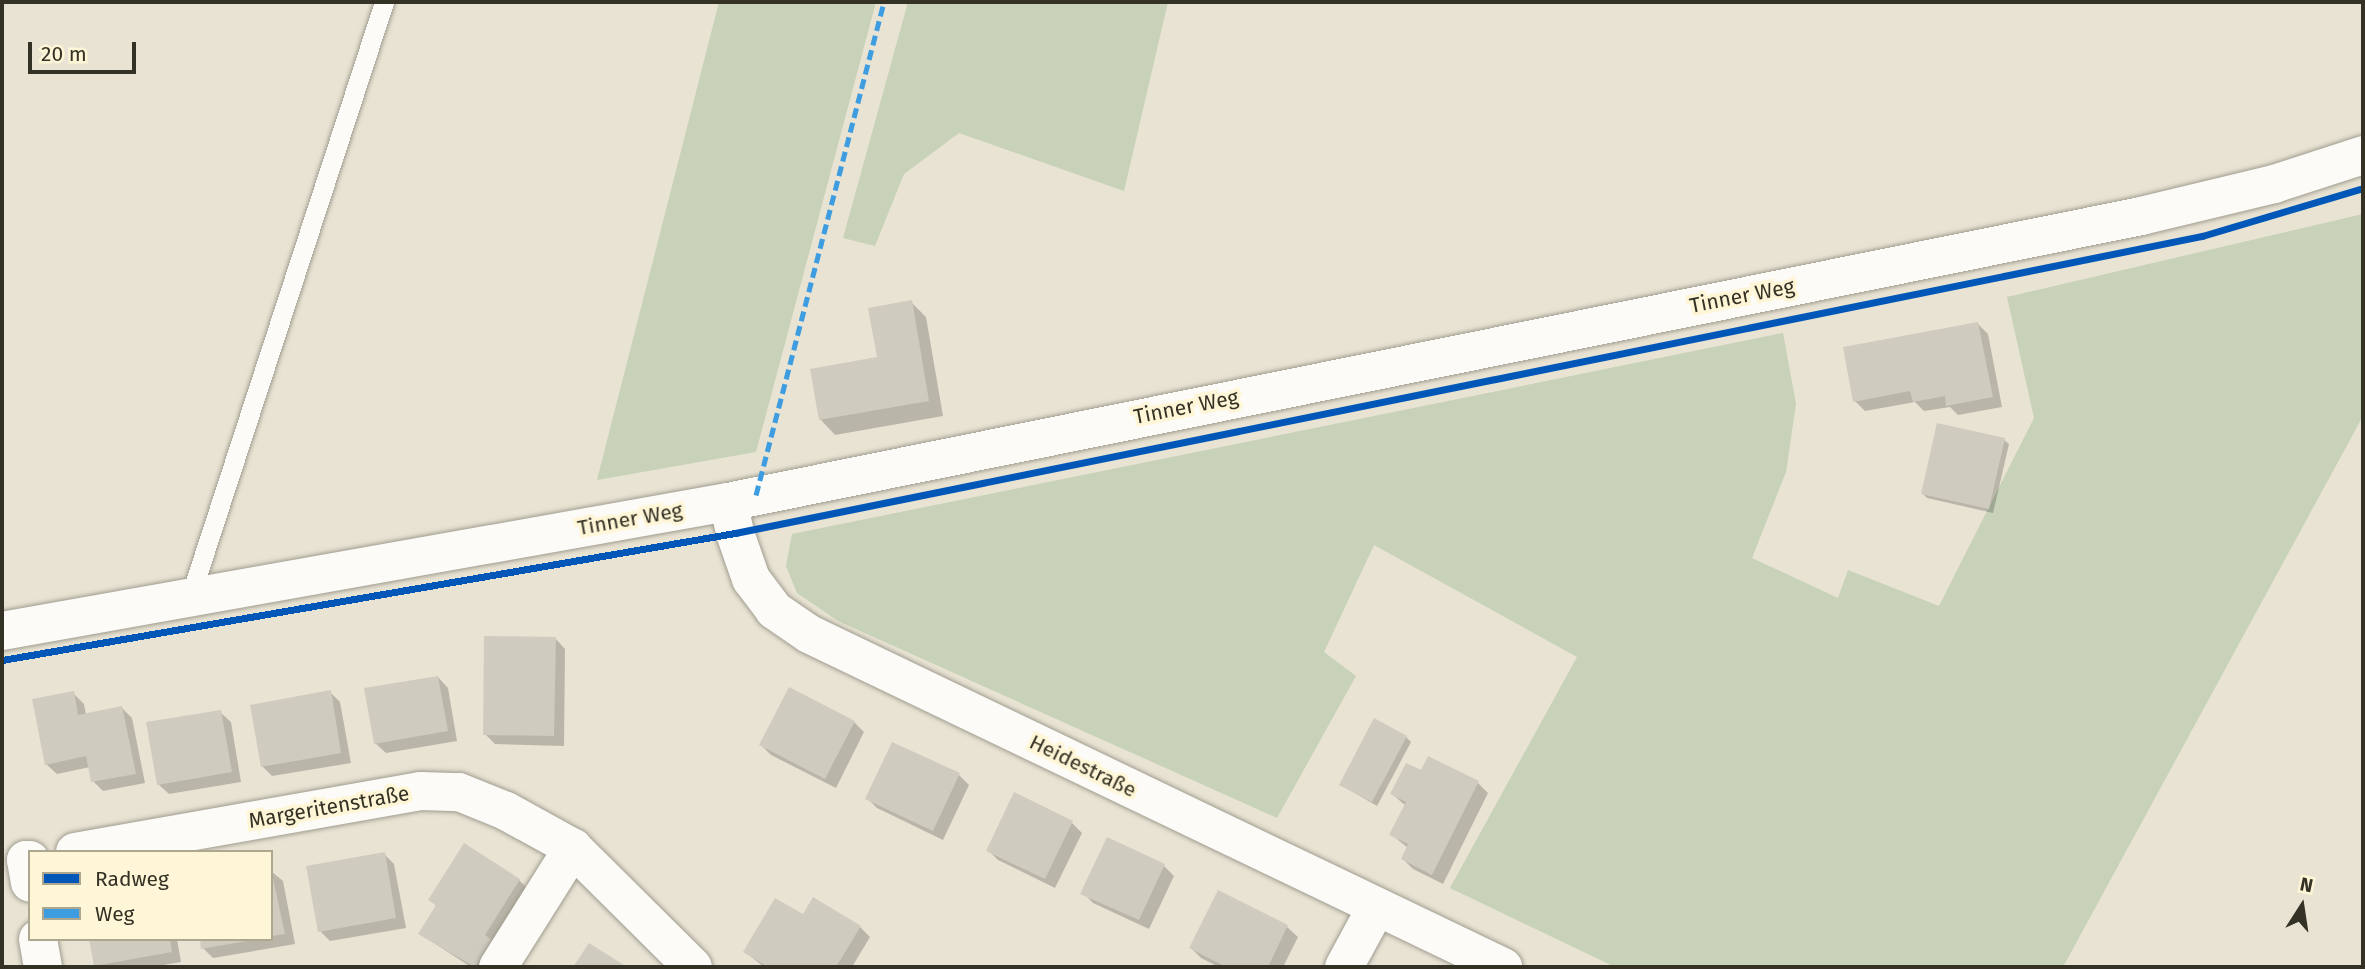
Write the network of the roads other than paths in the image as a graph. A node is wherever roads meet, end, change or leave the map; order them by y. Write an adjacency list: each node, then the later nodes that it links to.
1 (384, 2): 4 (lane)
2 (2363, 155): 3 (street, Tinner Weg)
3 (728, 502): 4 (street, Tinner Weg); 8 (street, Heidestraße)
4 (190, 597): 5 (street, Tinner Weg)
5 (2, 631)
6 (573, 848): 7 (street, Margeritenstraße); 11 (street); 12 (street, Margeritenstraße)
7 (86, 850)
8 (1376, 908): 13 (street); 14 (street, Heidestraße)
9 (38, 941): 10 (street)
10 (43, 967)
11 (498, 967)
12 (694, 967)
13 (1344, 967)
14 (1503, 967)

